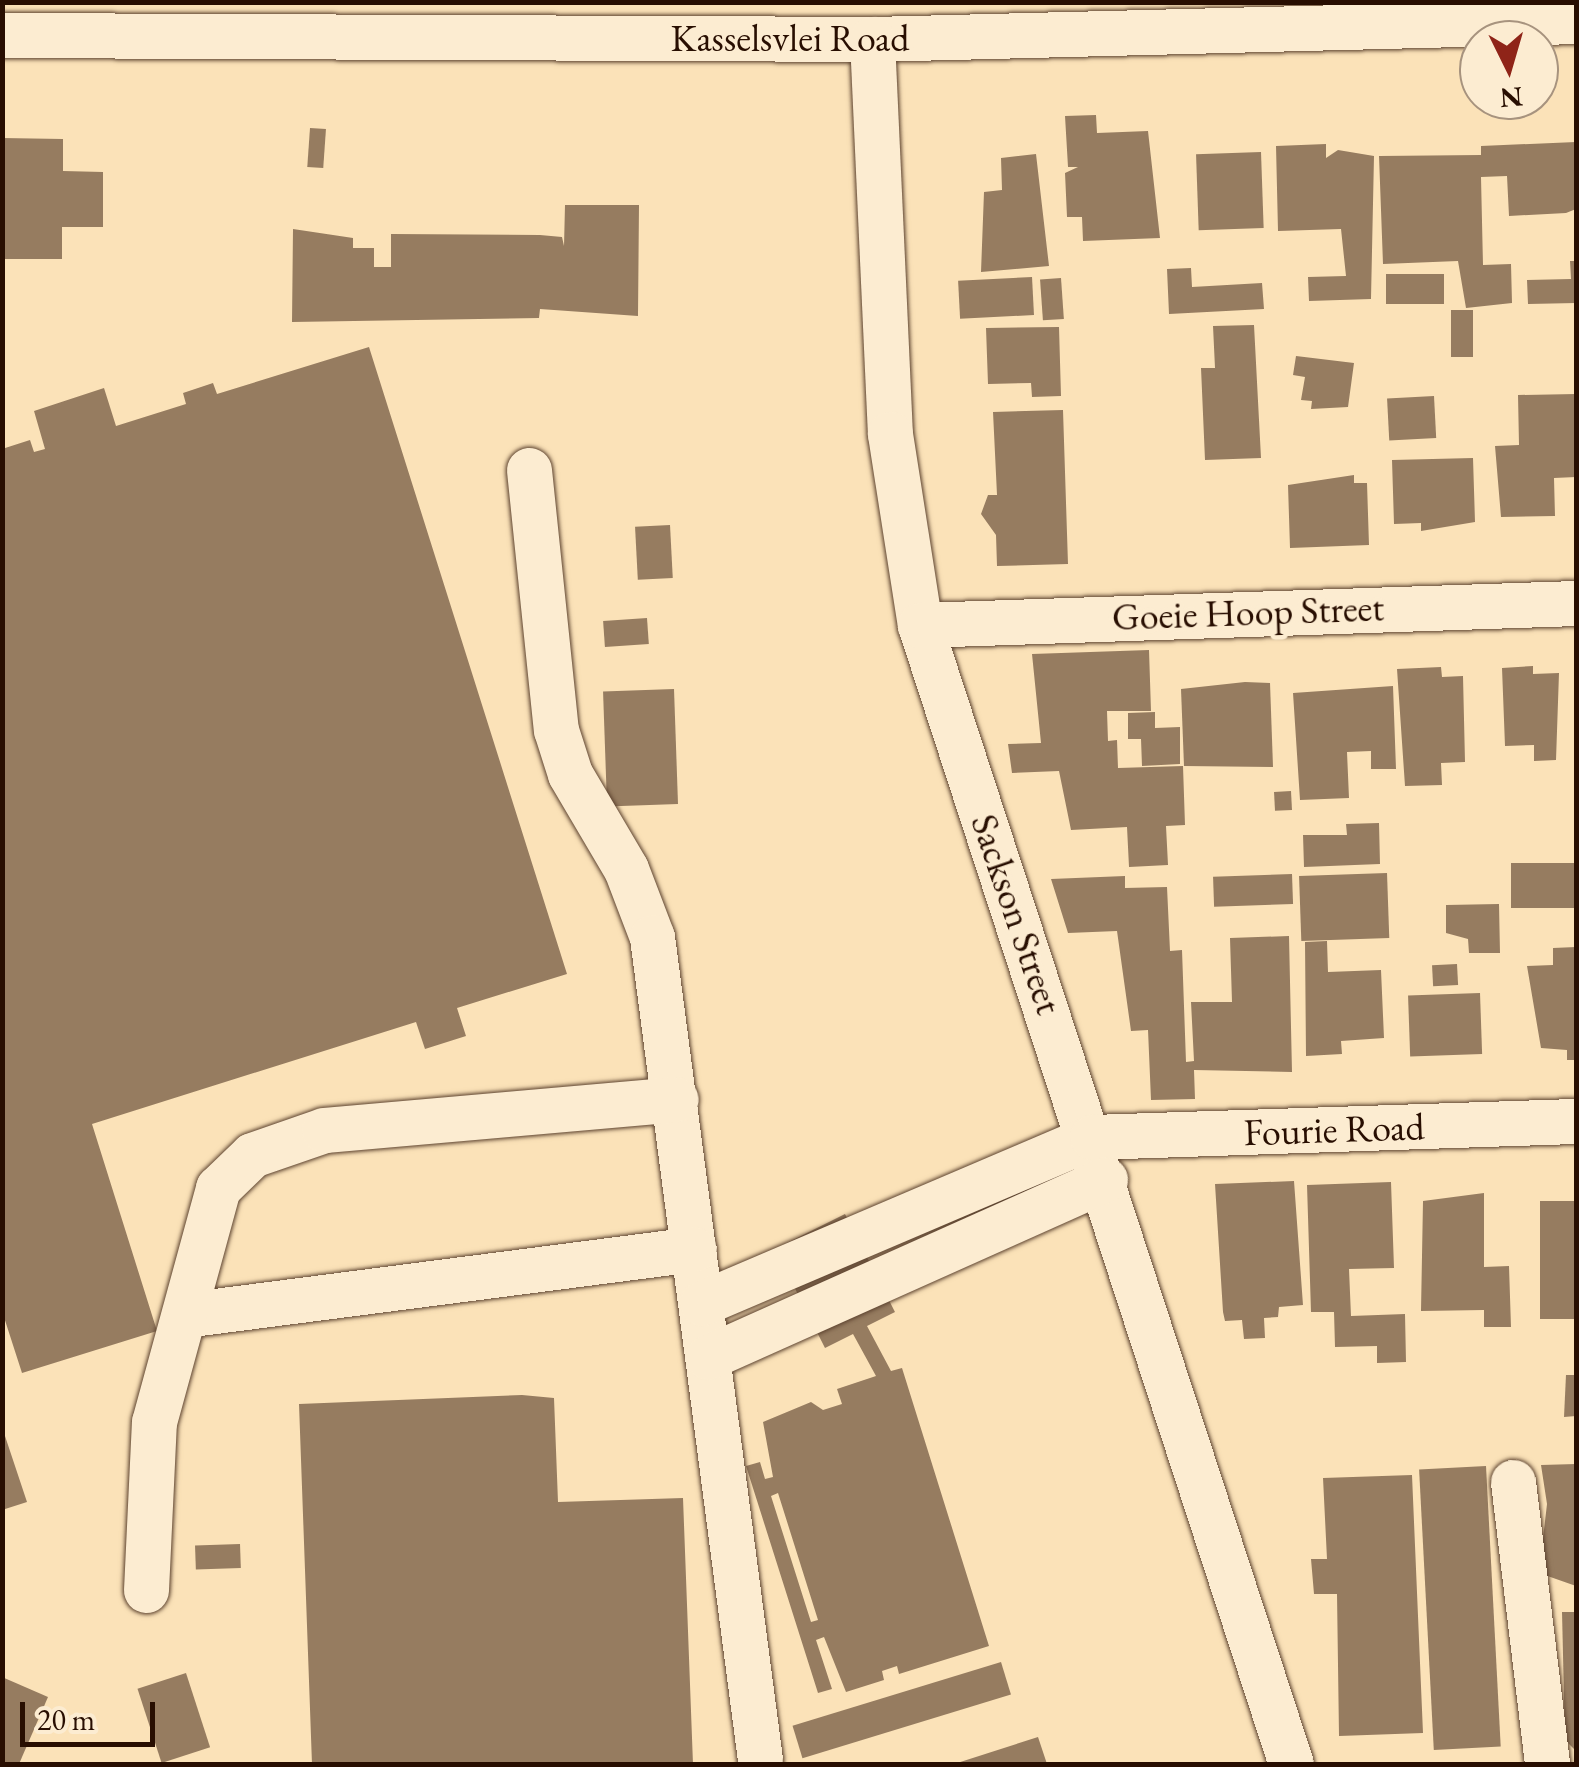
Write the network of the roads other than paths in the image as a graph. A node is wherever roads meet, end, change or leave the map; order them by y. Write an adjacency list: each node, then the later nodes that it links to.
1 (1576, 20): 3 (street, Kasselsvlei Road)
2 (2, 35): 3 (street, Kasselsvlei Road)
3 (872, 39): 6 (street, Sackson Street)
4 (529, 470): 7 (street)
5 (1576, 602): 6 (street, Goeie Hoop Street)
6 (920, 626): 9 (street, Sackson Street)
7 (676, 1099): 10 (street); 12 (street)
8 (1576, 1121): 9 (street, Fourie Road)
9 (1098, 1158): 11 (street); 13 (street); 17 (street, Sackson Street)
10 (694, 1249): 11 (street); 12 (street)
11 (702, 1303): 13 (street)
12 (184, 1315): 15 (street)
13 (708, 1357): 16 (street)
14 (1513, 1482): 18 (street)
15 (146, 1590)
16 (760, 1760)
17 (1291, 1764)
18 (1547, 1764)

